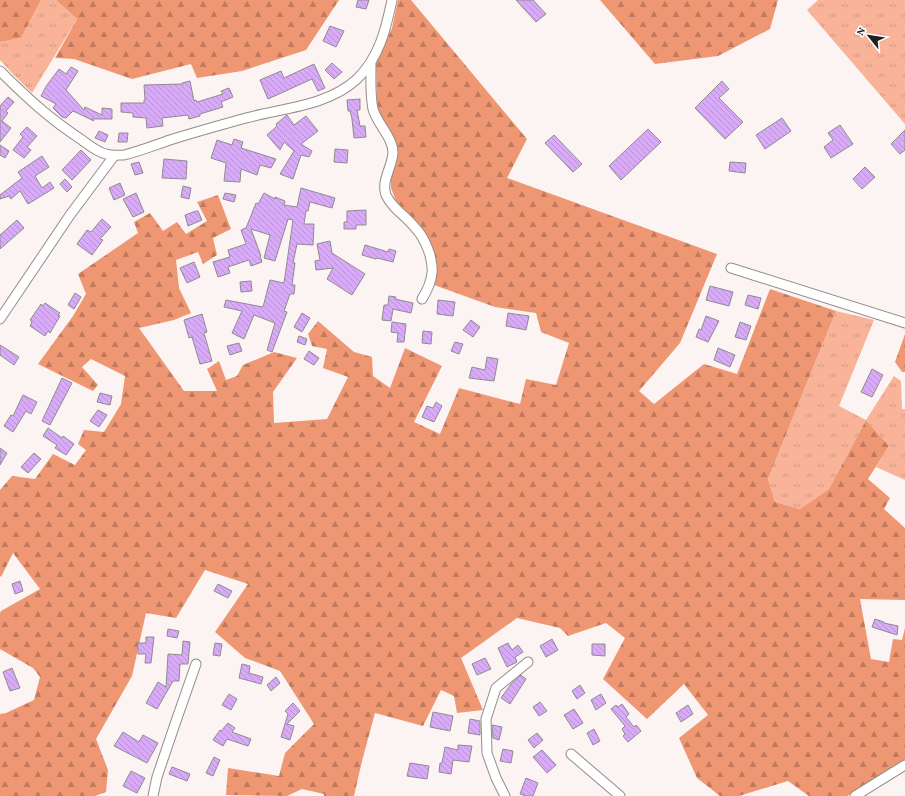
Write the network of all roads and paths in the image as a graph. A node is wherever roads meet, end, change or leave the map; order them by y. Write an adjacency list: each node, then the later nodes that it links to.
1 (392, 0): 2 (street)
2 (371, 63): 4 (street); 6 (street)
3 (0, 71): 4 (street)
4 (114, 156): 7 (street)
5 (731, 268): 8 (street)
6 (422, 298)
7 (0, 319)
8 (905, 322)
9 (528, 662): 14 (street)
10 (196, 664): 13 (street)
11 (571, 754): 15 (street)
12 (905, 765): 16 (street)
13 (153, 796)
14 (505, 796)
15 (620, 796)
16 (855, 796)

